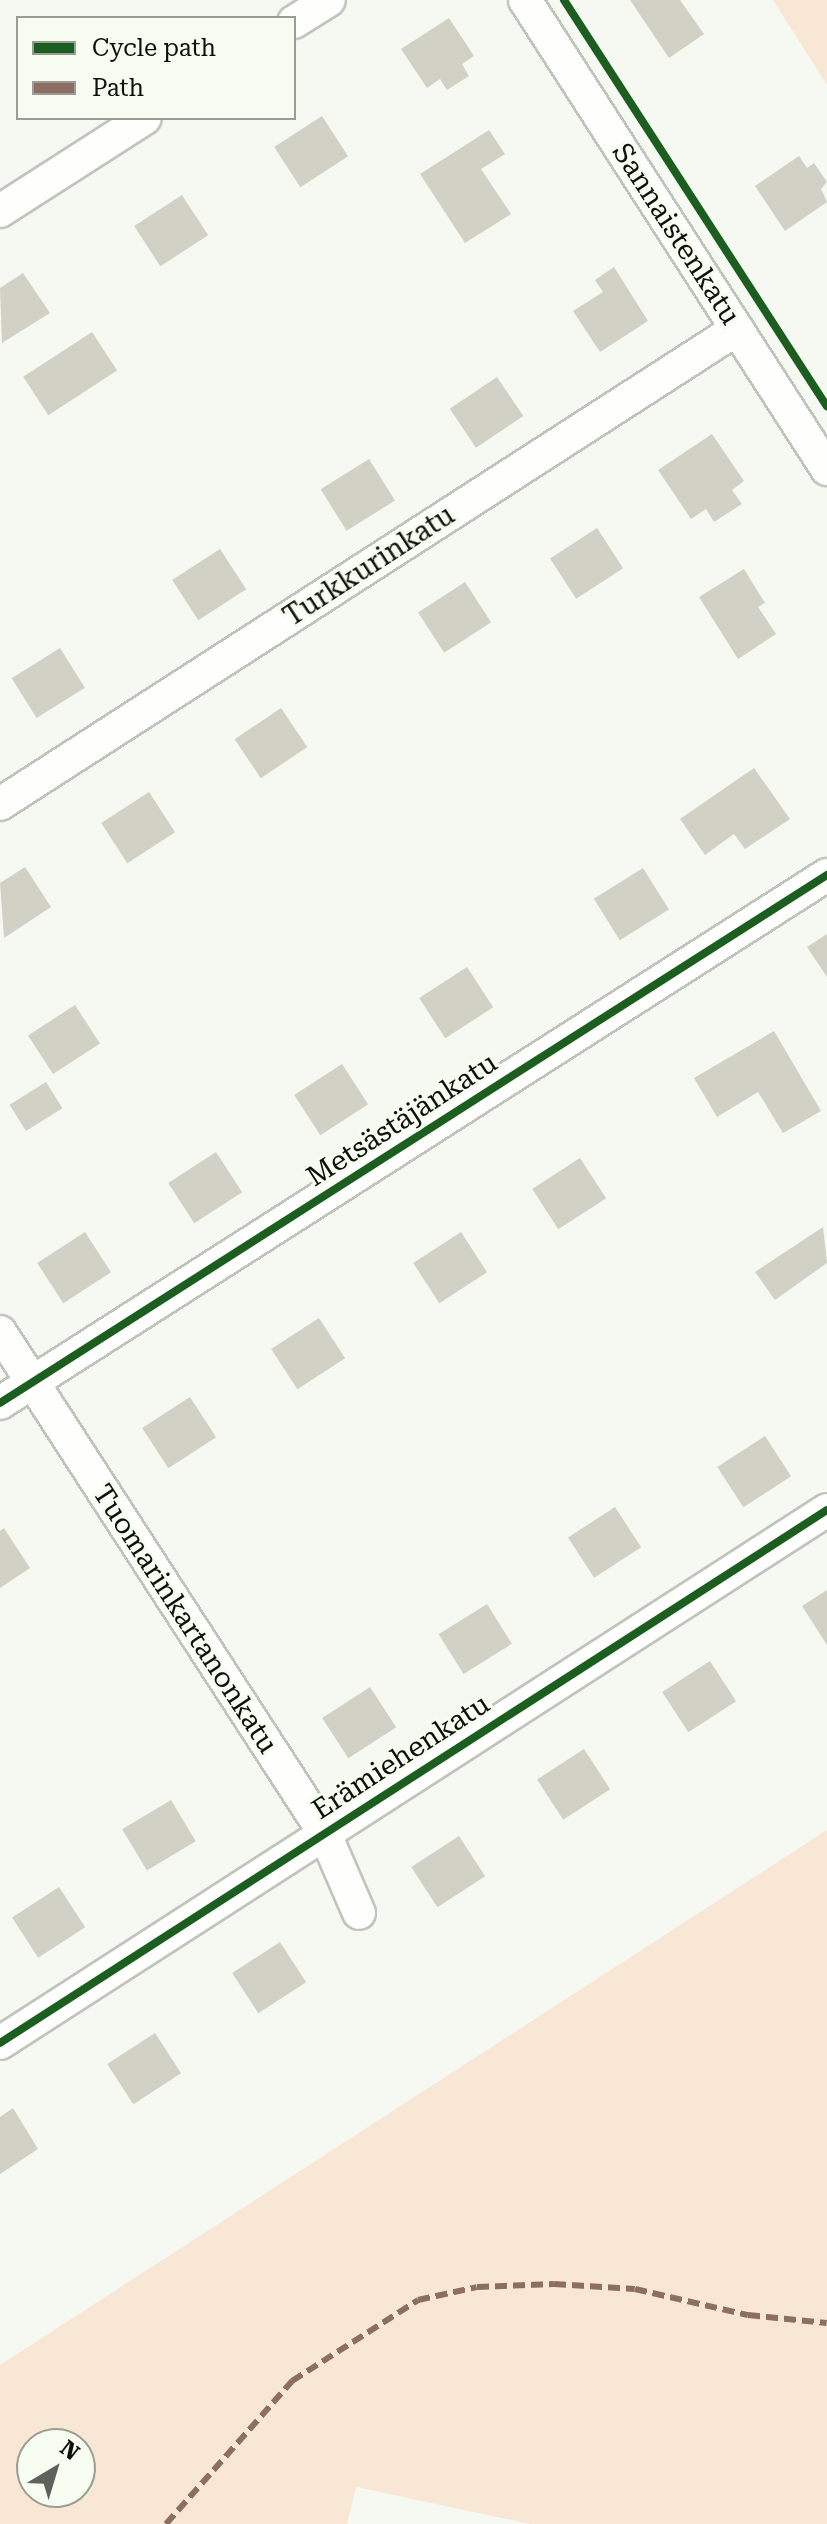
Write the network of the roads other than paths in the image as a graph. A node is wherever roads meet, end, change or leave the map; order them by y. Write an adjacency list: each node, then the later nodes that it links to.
1 (329, 0): 3 (street)
2 (525, 0): 6 (street, Sannaistenkatu)
3 (296, 21)
4 (142, 120): 5 (street)
5 (0, 211)
6 (737, 329): 7 (street, Sannaistenkatu); 8 (street, Turkkurinkatu)
7 (827, 469)
8 (0, 804)
9 (827, 875): 11 (street, Metsästäjänkatu)
10 (0, 1332): 11 (street, Tuomarinkartanonkatu)
11 (31, 1383): 12 (street, Metsästäjänkatu); 14 (street, Tuomarinkartanonkatu)
12 (0, 1403)
13 (827, 1510): 14 (street, Erämiehenkatu)
14 (324, 1832): 15 (street, Tuomarinkartanonkatu); 16 (street, Erämiehenkatu)
15 (359, 1913)
16 (0, 2043)

